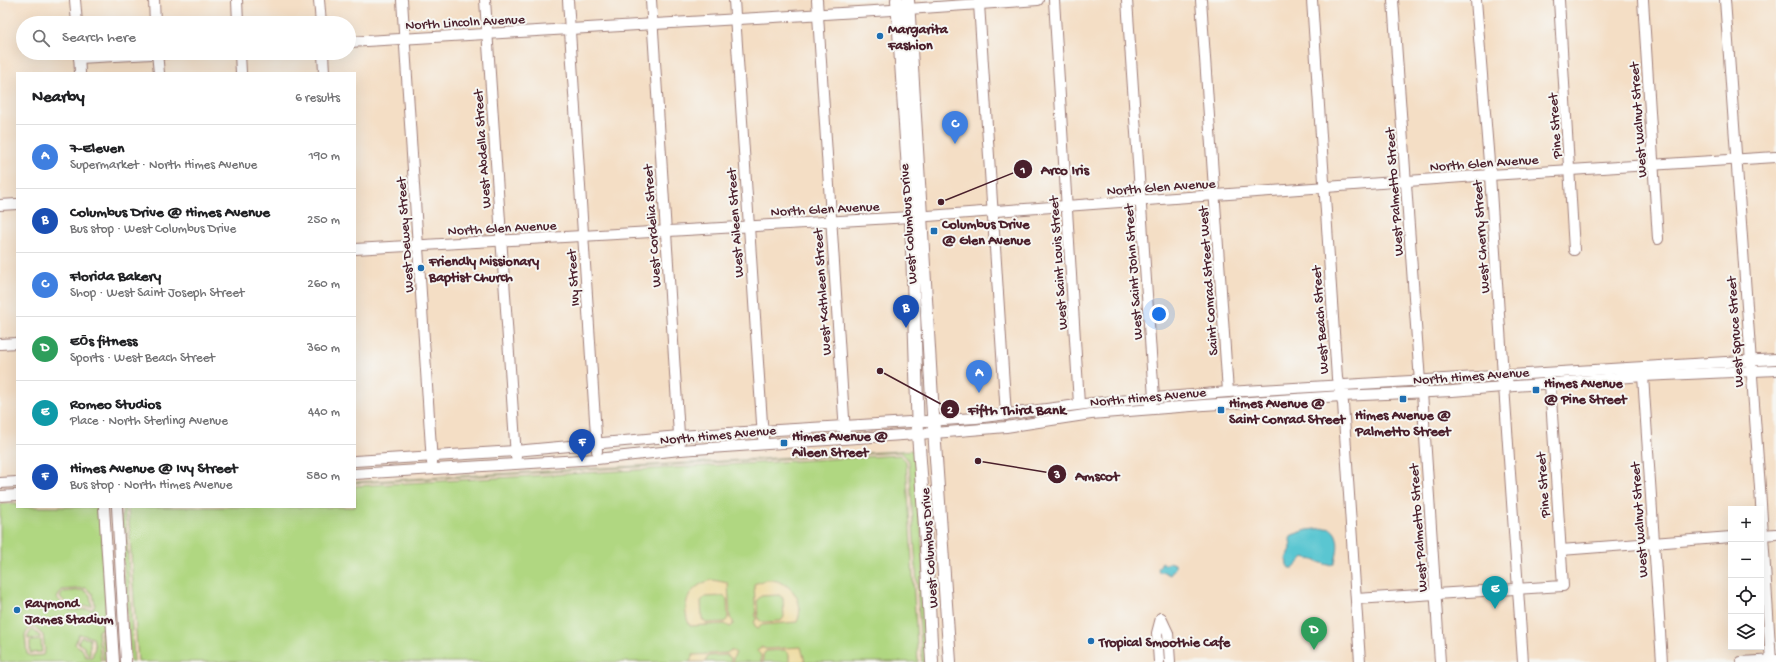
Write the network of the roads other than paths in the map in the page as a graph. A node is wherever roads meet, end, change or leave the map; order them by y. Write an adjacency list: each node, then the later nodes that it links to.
1 (75, 0): 25 (street)
2 (154, 0): 26 (street)
3 (237, 0): 27 (street)
4 (319, 0): 28 (street)
5 (402, 0): 33 (street, West Dewey Street)
6 (485, 0): 32 (street, West Abdella Street)
7 (568, 0): 31 (street, Ivy Street)
8 (651, 0): 30 (street, West Cordelia Street)
9 (734, 0): 29 (street, West Aileen Street)
10 (816, 0): 24 (street, West Kathleen Street)
11 (1038, 0): 21 (street, North Lincoln Avenue)
12 (1054, 0): 54 (street, West Saint Louis Street)
13 (1127, 0): 51 (street, West Saint John Street)
14 (1201, 0): 50 (street, Saint Conrad Street West)
15 (1312, 0): 49 (street, West Beach Street)
16 (1393, 0): 48 (street, West Palmetto Street)
17 (1476, 0): 47 (street, West Cherry Street)
18 (1559, 0): 46 (street, Pine Street)
19 (1643, 0): 45 (street, West Walnut Street)
20 (1725, 0): 44 (street, West Spruce Street)
21 (1003, 1): 22 (street, North Lincoln Avenue)
22 (979, 4): 23 (street, North Lincoln Avenue); 55 (street)
23 (902, 5): 24 (street, North Lincoln Avenue); 56 (main road, West Columbus Drive)
24 (818, 15): 29 (street, North Lincoln Avenue); 57 (street, West Kathleen Street)
25 (76, 16)
26 (155, 16)
27 (238, 16)
28 (320, 16)
29 (735, 20): 30 (street, North Lincoln Avenue); 58 (street, West Aileen Street)
30 (652, 25): 31 (street, North Lincoln Avenue); 59 (street, West Cordelia Street)
31 (570, 29): 32 (street, North Lincoln Avenue); 60 (street, Ivy Street)
32 (487, 34): 33 (street, North Lincoln Avenue); 62 (street, West Abdella Street)
33 (405, 39): 34 (street, North Lincoln Avenue); 63 (street, West Dewey Street)
34 (356, 42)
35 (79, 60): 39 (street)
36 (158, 60): 40 (street)
37 (240, 60): 41 (street)
38 (323, 60): 42 (street)
39 (80, 72)
40 (159, 72)
41 (241, 72)
42 (324, 72)
43 (1776, 157): 44 (street, North Glen Avenue)
44 (1737, 159): 45 (street, North Glen Avenue); 69 (street, West Spruce Street)
45 (1654, 165): 46 (street, North Glen Avenue); 61 (street, West Walnut Street)
46 (1571, 170): 47 (street, North Glen Avenue); 65 (street, Pine Street)
47 (1490, 175): 48 (street, North Glen Avenue); 73 (street, West Cherry Street)
48 (1407, 182): 49 (street, North Glen Avenue); 75 (street, West Palmetto Street)
49 (1325, 188): 50 (street, North Glen Avenue); 77 (street, West Beach Street)
50 (1215, 196): 51 (street, North Glen Avenue); 79 (street, Saint Conrad Street West)
51 (1141, 201): 54 (street, North Glen Avenue); 83 (street, West Saint John Street)
52 (16, 204): 53 (street)
53 (0, 205)
54 (1067, 206): 55 (street, North Glen Avenue); 84 (street, West Saint Louis Street)
55 (992, 211): 56 (street, North Glen Avenue); 87 (street)
56 (916, 216): 57 (street, North Glen Avenue); 89 (main road, West Columbus Drive); 90 (main road, West Columbus Drive)
57 (831, 221): 58 (street, North Glen Avenue); 88 (street, West Kathleen Street)
58 (749, 226): 59 (street, North Glen Avenue); 91 (street, West Aileen Street)
59 (666, 231): 60 (street, North Glen Avenue); 92 (street, West Cordelia Street)
60 (583, 236): 62 (street, North Glen Avenue); 94 (street, Ivy Street)
61 (1658, 239)
62 (501, 241): 63 (street, North Glen Avenue); 97 (street, West Abdella Street)
63 (418, 246): 64 (street, North Glen Avenue); 99 (street, West Dewey Street)
64 (356, 249)
65 (1574, 250)
66 (16, 343): 67 (street)
67 (0, 344)
68 (1776, 359): 69 (street, North Himes Avenue)
69 (1750, 360): 71 (street, West Spruce Street); 72 (street, North Himes Avenue)
70 (1776, 370): 71 (street, North Himes Avenue)
71 (1751, 372): 74 (street, North Himes Avenue); 110 (street, West Spruce Street)
72 (1542, 373): 73 (street, North Himes Avenue); 78 (street)
73 (1503, 376): 75 (street, North Himes Avenue); 80 (street)
74 (1643, 376): 76 (street, North Himes Avenue); 117 (street, West Walnut Street)
75 (1420, 382): 77 (street, North Himes Avenue)
76 (1550, 383): 78 (street, North Himes Avenue); 118 (street, Pine Street)
77 (1338, 385): 79 (street, North Himes Avenue); 82 (street, West Beach Street)
78 (1504, 386): 80 (street, North Himes Avenue); 121 (street)
79 (1228, 392): 81 (street, North Himes Avenue)
80 (1425, 392): 82 (street, North Himes Avenue); 122 (street, West Palmetto Street)
81 (1206, 394): 83 (street, North Himes Avenue); 85 (street)
82 (1341, 396): 85 (street, North Himes Avenue); 123 (street, West Beach Street)
83 (1154, 398): 84 (street, North Himes Avenue); 86 (street)
84 (1079, 404): 87 (street, North Himes Avenue)
85 (1156, 409): 86 (street, North Himes Avenue)
86 (1091, 414): 89 (street, North Himes Avenue)
87 (1006, 415): 89 (street, North Himes Avenue)
88 (845, 427): 90 (street, North Himes Avenue); 91 (street, North Himes Avenue); 93 (street, West Kathleen Street)
89 (934, 427): 90 (street, North Himes Avenue); 124 (main road, West Columbus Drive)
90 (918, 428): 93 (street, North Himes Avenue); 125 (main road, West Columbus Drive)
91 (762, 432): 92 (street, North Himes Avenue); 95 (street, West Aileen Street)
92 (679, 436): 94 (street, North Himes Avenue); 96 (street, West Cordelia Street)
93 (846, 439): 95 (street, North Himes Avenue)
94 (596, 444): 97 (street, North Himes Avenue); 100 (street, Ivy Street)
95 (763, 444): 96 (street, North Himes Avenue)
96 (680, 450): 100 (street, North Himes Avenue)
97 (515, 451): 98 (street, North Himes Avenue); 102 (street, West Abdella Street)
98 (467, 454): 99 (street, North Himes Avenue); 103 (street)
99 (432, 457): 101 (street, North Himes Avenue); 104 (street, West Dewey Street)
100 (597, 459): 102 (street, North Himes Avenue)
101 (356, 461)
102 (516, 464): 103 (street, North Himes Avenue)
103 (467, 467): 104 (street, North Himes Avenue)
104 (433, 469): 105 (street, North Himes Avenue)
105 (356, 474)
106 (16, 482): 107 (street)
107 (0, 483)
108 (16, 495): 109 (street)
109 (0, 496)
110 (1760, 506)
111 (104, 508): 120 (street)
112 (118, 508): 119 (street)
113 (1776, 534): 114 (street)
114 (1764, 535)
115 (1728, 537): 117 (street)
116 (1763, 542): 126 (street, West Spruce Street)
117 (1654, 543): 118 (street); 136 (street, West Walnut Street)
118 (1561, 550): 121 (street, Pine Street)
119 (120, 572): 120 (street); 128 (street)
120 (108, 573): 127 (street)
121 (1518, 588): 122 (street); 135 (street)
122 (1435, 594): 123 (street); 134 (street, West Palmetto Street)
123 (1356, 599): 133 (street, West Beach Street)
124 (948, 631): 125 (main road); 130 (main road, West Columbus Drive)
125 (930, 632): 129 (main road, West Columbus Drive)
126 (1772, 661): 137 (street)
127 (114, 662)
128 (126, 662)
129 (932, 662)
130 (950, 662)
131 (1159, 662): 132 (street)
132 (1170, 662)
133 (1360, 662)
134 (1440, 662)
135 (1523, 662)
136 (1662, 662)
137 (1741, 662)

